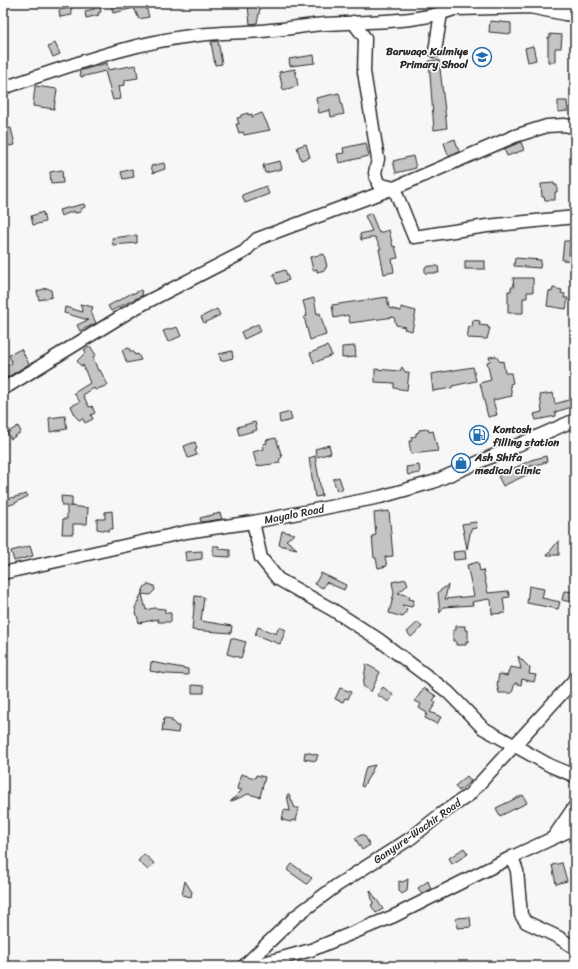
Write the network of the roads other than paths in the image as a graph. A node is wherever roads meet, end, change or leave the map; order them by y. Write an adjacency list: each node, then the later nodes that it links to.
1 (468, 3): 2 (street)
2 (457, 9): 3 (street); 4 (street)
3 (568, 11)
4 (441, 13): 5 (street); 6 (street)
5 (353, 22): 7 (street); 9 (street)
6 (435, 51)
7 (3, 88)
8 (575, 127): 9 (street)
9 (394, 188): 10 (street); 11 (street)
10 (575, 217)
11 (3, 390)
12 (575, 420): 13 (street, Mayalo Road)
13 (253, 522): 14 (street, Mayalo Road); 16 (street)
14 (3, 573)
15 (575, 679): 16 (street, Ganyure-Wachir Road)
16 (514, 746): 17 (street); 23 (street, Ganyure-Wachir Road)
17 (575, 776)
18 (575, 806): 20 (street)
19 (575, 828): 20 (street)
20 (552, 840): 21 (street)
21 (512, 857): 22 (street); 24 (street)
22 (575, 948)
23 (244, 966)
24 (253, 966)

